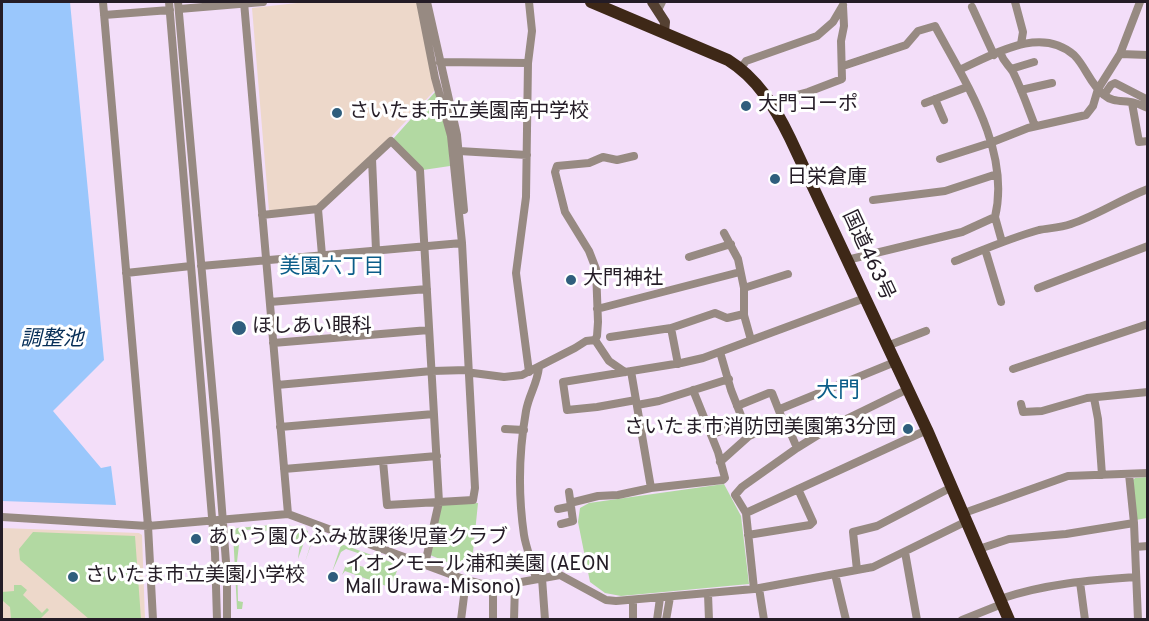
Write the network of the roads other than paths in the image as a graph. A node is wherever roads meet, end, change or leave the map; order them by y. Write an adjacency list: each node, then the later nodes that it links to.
1 (103, 2): 14 (street)
2 (263, 2): 9 (street)
3 (420, 2): 54 (street)
4 (427, 2): 20 (street)
5 (529, 2): 21 (street)
6 (591, 2): 15 (highway, 国道463号)
7 (1015, 2): 16 (street)
8 (1140, 2): 18 (street)
9 (244, 3): 12 (street); 50 (street)
10 (657, 4): 15 (main road)
11 (843, 4): 23 (street); 24 (street)
12 (174, 6): 14 (street); 65 (street)
13 (972, 7): 17 (street)
14 (104, 15): 67 (street)
15 (664, 32): 24 (highway, 国道463号)
16 (1021, 44): 17 (street); 30 (street)
17 (997, 53): 25 (street); 26 (street)
18 (1120, 54): 19 (street); 30 (street)
19 (1148, 55)
20 (440, 61): 21 (street); 41 (street)
21 (528, 63): 42 (street)
22 (1034, 63): 25 (street)
23 (843, 66): 26 (street); 33 (street)
24 (741, 68): 33 (highway, 国道463号)
25 (1011, 69): 29 (street)
26 (958, 70): 28 (street)
27 (1052, 83): 29 (street)
28 (967, 87): 31 (street); 40 (street)
29 (1021, 90): 38 (street)
30 (1101, 92): 32 (street); 35 (street); 38 (street)
31 (935, 99): 34 (street); 37 (street)
32 (1148, 100)
33 (770, 102): 63 (highway, 国道463号)
34 (925, 103)
35 (1132, 103): 36 (street); 39 (street)
36 (1148, 108)
37 (944, 120)
38 (1035, 126): 40 (street)
39 (1148, 141)
40 (990, 143): 45 (street); 46 (street)
41 (459, 151): 42 (street); 92 (street)
42 (527, 155): 93 (street)
43 (634, 156): 75 (street)
44 (372, 159): 49 (street); 56 (street); 59 (street)
45 (940, 159)
46 (997, 174): 48 (street); 51 (street)
47 (1147, 193): 53 (street)
48 (873, 200)
49 (318, 209): 50 (street); 60 (street)
50 (262, 214): 62 (street)
51 (995, 217): 53 (street); 63 (street)
52 (724, 232): 55 (street)
53 (1002, 242): 58 (street)
54 (462, 243): 56 (street); 92 (street)
55 (731, 244): 61 (street); 66 (street)
56 (424, 246): 59 (street); 71 (street)
57 (1148, 246): 70 (street)
58 (985, 249): 64 (street); 74 (street)
59 (376, 250): 60 (street)
60 (322, 255): 62 (street)
61 (689, 257)
62 (266, 260): 65 (street); 73 (street)
63 (847, 260): 72 (highway, 国道463号)
64 (955, 261)
65 (196, 266): 67 (street); 135 (street); 136 (street)
66 (740, 272): 69 (street); 75 (street)
67 (126, 273): 139 (street)
68 (788, 274): 69 (street)
69 (744, 288): 76 (street)
70 (1038, 288)
71 (427, 289): 73 (street); 79 (street)
72 (865, 298): 83 (street); 85 (highway, 国道463号)
73 (270, 302): 84 (street)
74 (1001, 302)
75 (597, 309): 82 (street)
76 (744, 314): 78 (street); 83 (street)
77 (1148, 324): 90 (street)
78 (671, 328): 81 (street); 88 (street)
79 (429, 330): 84 (street); 91 (street)
80 (926, 331): 85 (street)
81 (609, 337)
82 (595, 340): 89 (street); 94 (street)
83 (751, 340): 86 (street)
84 (273, 343): 96 (street)
85 (887, 346): 87 (highway, 国道463号)
86 (720, 352): 88 (street); 95 (street)
87 (895, 362): 97 (highway, 国道463号); 104 (street)
88 (678, 364): 94 (street)
89 (539, 367): 93 (street); 110 (street)
90 (1013, 369)
91 (432, 371): 92 (street); 96 (street); 105 (street)
92 (470, 372): 93 (street); 128 (street)
93 (529, 372)
94 (628, 372): 101 (street); 101 (street)
95 (729, 379): 98 (street); 103 (street)
96 (277, 385): 107 (street)
97 (908, 389): 111 (highway, 国道463号); 114 (street)
98 (693, 390): 101 (street); 112 (street)
99 (1148, 392): 100 (street)
100 (1094, 398): 102 (street); 121 (street)
101 (636, 403): 124 (street)
102 (1021, 404)
103 (737, 406): 104 (street); 113 (street)
104 (780, 409): 106 (street)
105 (434, 414): 107 (street); 115 (street)
106 (785, 426): 113 (street); 114 (street)
107 (280, 427): 118 (street)
108 (505, 429): 110 (street)
109 (725, 429): 112 (street)
110 (524, 430): 149 (street)
111 (927, 430): 123 (highway, 国道463号); 125 (street)
112 (711, 435): 117 (street)
113 (749, 436): 117 (street)
114 (797, 448): 127 (street)
115 (437, 456): 116 (street); 128 (street)
116 (384, 461): 118 (street); 128 (street)
117 (720, 462): 122 (street)
118 (284, 469): 132 (street)
119 (1148, 473): 120 (street)
120 (1129, 474): 121 (street); 137 (street)
121 (1101, 475): 134 (street)
122 (725, 478): 124 (street); 127 (street)
123 (952, 487): 134 (highway, 国道463号); 146 (street)
124 (651, 488): 129 (street)
125 (798, 489): 131 (street); 140 (street)
126 (569, 492): 129 (street)
127 (735, 495): 131 (street)
128 (439, 502): 145 (street)
129 (570, 505): 130 (street); 138 (street)
130 (558, 509)
131 (746, 513): 140 (street)
132 (288, 514): 135 (street); 145 (street)
133 (2, 517): 139 (street)
134 (966, 517): 143 (highway, 国道463号); 144 (street)
135 (223, 519): 136 (street); 163 (street)
136 (212, 520): 139 (street); 162 (street)
137 (1134, 523): 142 (street); 143 (street)
138 (561, 524)
139 (148, 525): 161 (street)
140 (748, 535): 154 (street)
141 (1148, 546): 142 (street)
142 (1135, 547): 148 (street)
143 (979, 549): 159 (highway, 国道463号)
144 (905, 552): 146 (street); 173 (street)
145 (425, 564): 150 (street)
146 (857, 570): 147 (street)
147 (835, 574): 154 (street); 172 (street)
148 (1136, 577): 151 (street); 177 (street)
149 (539, 579): 152 (street); 158 (street); 166 (street)
150 (466, 580): 153 (street); 164 (street)
151 (1080, 582): 159 (street); 176 (street)
152 (515, 584): 153 (street); 165 (street)
153 (493, 587): 160 (street)
154 (757, 589): 155 (street); 171 (street)
155 (708, 594): 156 (street); 170 (street)
156 (670, 597): 157 (street); 169 (street)
157 (660, 598): 158 (street); 168 (street)
158 (633, 600): 167 (street)
159 (1001, 601): 174 (street); 175 (highway, 国道463号)
160 (494, 619)
161 (153, 620)
162 (217, 620)
163 (227, 620)
164 (461, 620)
165 (514, 620)
166 (545, 620)
167 (633, 620)
168 (657, 620)
169 (666, 620)
170 (709, 620)
171 (764, 620)
172 (846, 620)
173 (917, 620)
174 (962, 620)
175 (1009, 620)
176 (1085, 620)
177 (1138, 620)

